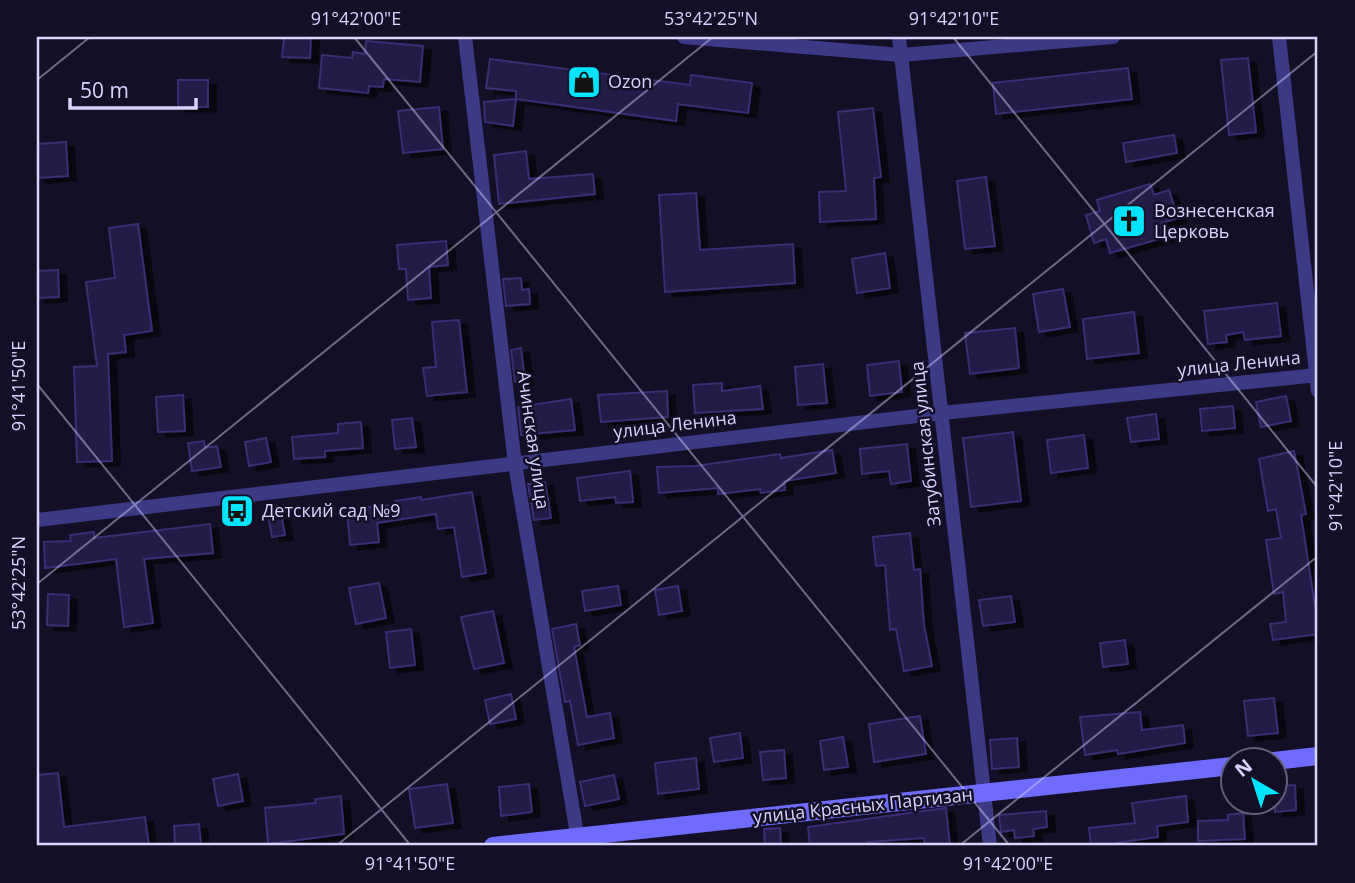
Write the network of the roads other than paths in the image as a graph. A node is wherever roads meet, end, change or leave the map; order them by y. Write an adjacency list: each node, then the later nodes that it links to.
1 (466, 37): 10 (street, Ачинская улица)
2 (684, 37): 6 (street)
3 (899, 37): 6 (street, Затубинская улица)
4 (1113, 37): 6 (street)
5 (1279, 37): 7 (street)
6 (901, 55): 9 (street, Затубинская улица)
7 (1317, 375): 8 (street); 9 (street, улица Ленина)
8 (1318, 391)
9 (942, 413): 10 (street, улица Ленина); 15 (street, Затубинская улица)
10 (515, 464): 11 (street, улица Ленина); 16 (street, Ачинская улица)
11 (37, 520)
12 (1318, 756): 13 (main road)
13 (1288, 759)
14 (1218, 768): 15 (main road, улица Красных Партизан)
15 (985, 793): 16 (main road, улица Красных Партизан); 18 (street, Затубинская улица)
16 (578, 841): 17 (main road, улица Красных Партизан)
17 (493, 846)
18 (990, 846)

